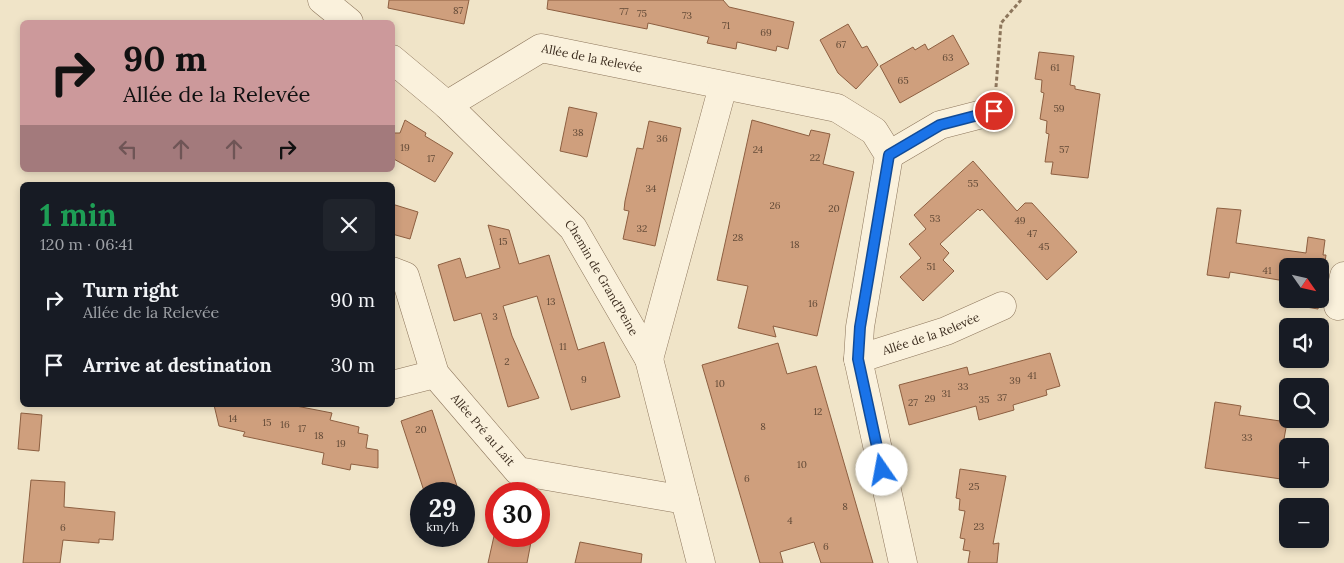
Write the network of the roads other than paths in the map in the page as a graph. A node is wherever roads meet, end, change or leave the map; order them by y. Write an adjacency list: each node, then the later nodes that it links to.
1 (322, 0): 2 (street)
2 (347, 20)
3 (395, 62): 5 (street, Chemin de Grand'Peine)
4 (723, 86): 5 (street, Allée de la Relevée); 7 (street, Allée de la Relevée); 12 (street)
5 (447, 106): 12 (street, Chemin de Grand'Peine)
6 (994, 111): 7 (street)
7 (889, 155): 13 (street)
8 (395, 272): 14 (street, Allée Pré au Lait)
9 (1344, 276): 11 (street)
10 (1002, 306): 13 (street, Allée de la Relevée)
11 (1338, 306)
12 (649, 359): 16 (street, Chemin de Grand'Peine)
13 (858, 359): 18 (street)
14 (435, 374): 15 (street); 16 (street, Allée Pré au Lait)
15 (395, 384)
16 (685, 500): 17 (street, Chemin de Grand'Peine)
17 (701, 563)
18 (903, 563)

